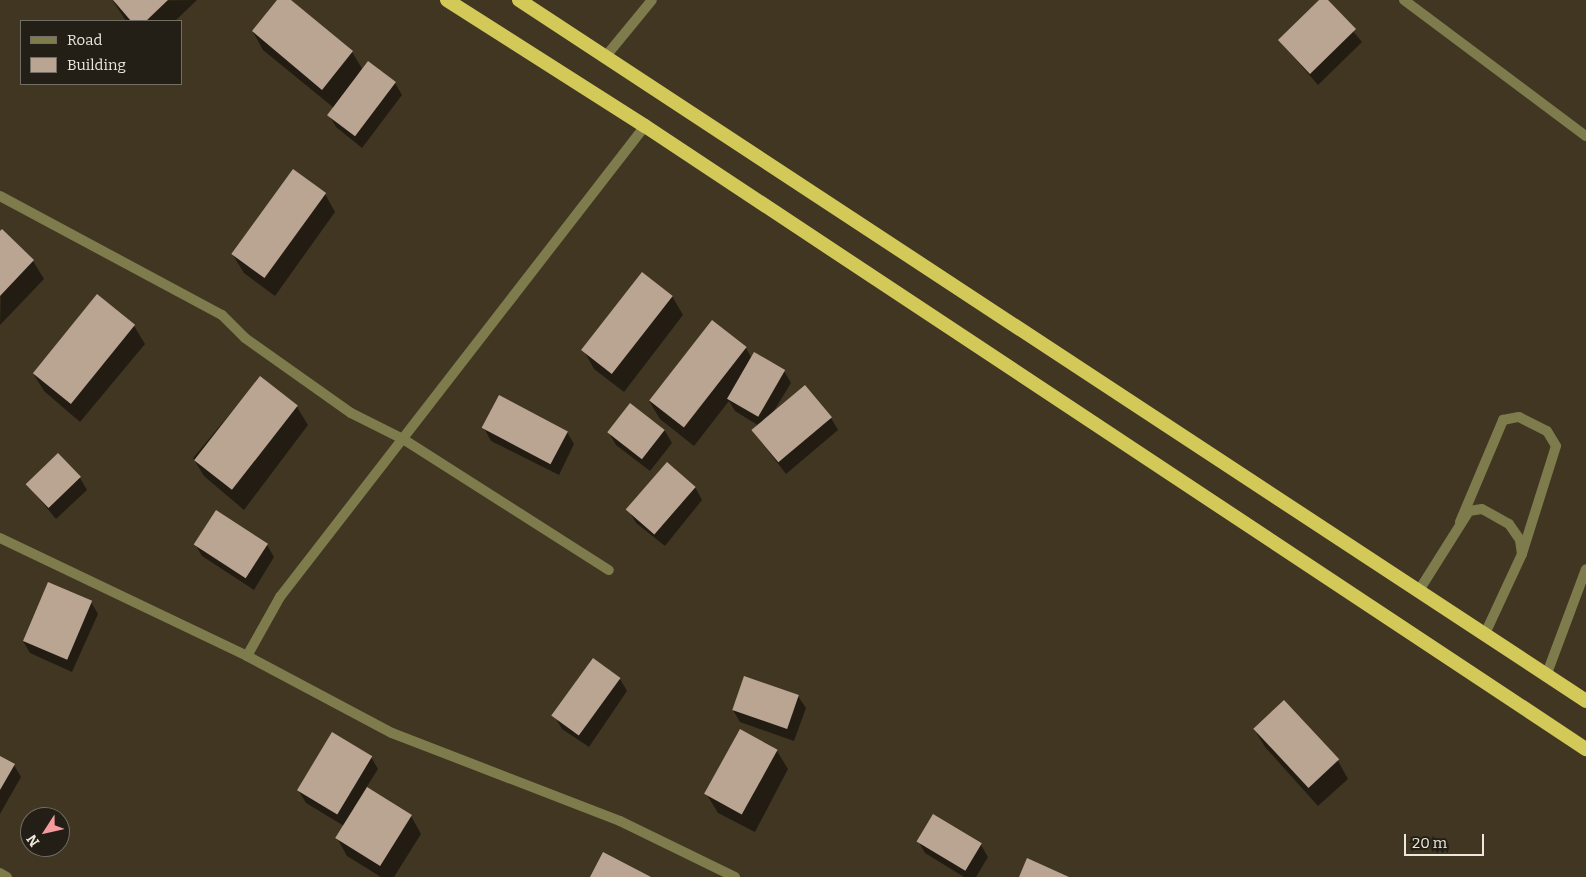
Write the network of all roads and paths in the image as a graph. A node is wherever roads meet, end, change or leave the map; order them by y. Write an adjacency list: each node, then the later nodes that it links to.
1 (447, 0): 6 (highway)
2 (519, 0): 5 (highway)
3 (652, 0): 5 (street)
4 (1404, 0): 7 (street)
5 (606, 56): 15 (highway)
6 (645, 126): 9 (street); 20 (highway)
7 (1586, 136)
8 (0, 196): 9 (street)
9 (403, 439): 14 (street); 17 (street)
10 (1460, 522): 12 (street); 12 (street); 15 (street)
11 (0, 538): 17 (street)
12 (1522, 554): 16 (street)
13 (1586, 569): 18 (street)
14 (609, 570)
15 (1418, 592): 16 (highway)
16 (1484, 636): 18 (highway)
17 (247, 656): 23 (street)
18 (1546, 676): 19 (highway)
19 (1586, 701)
20 (1586, 749)
21 (0, 873): 22 (street)
22 (7, 877)
23 (734, 877)

